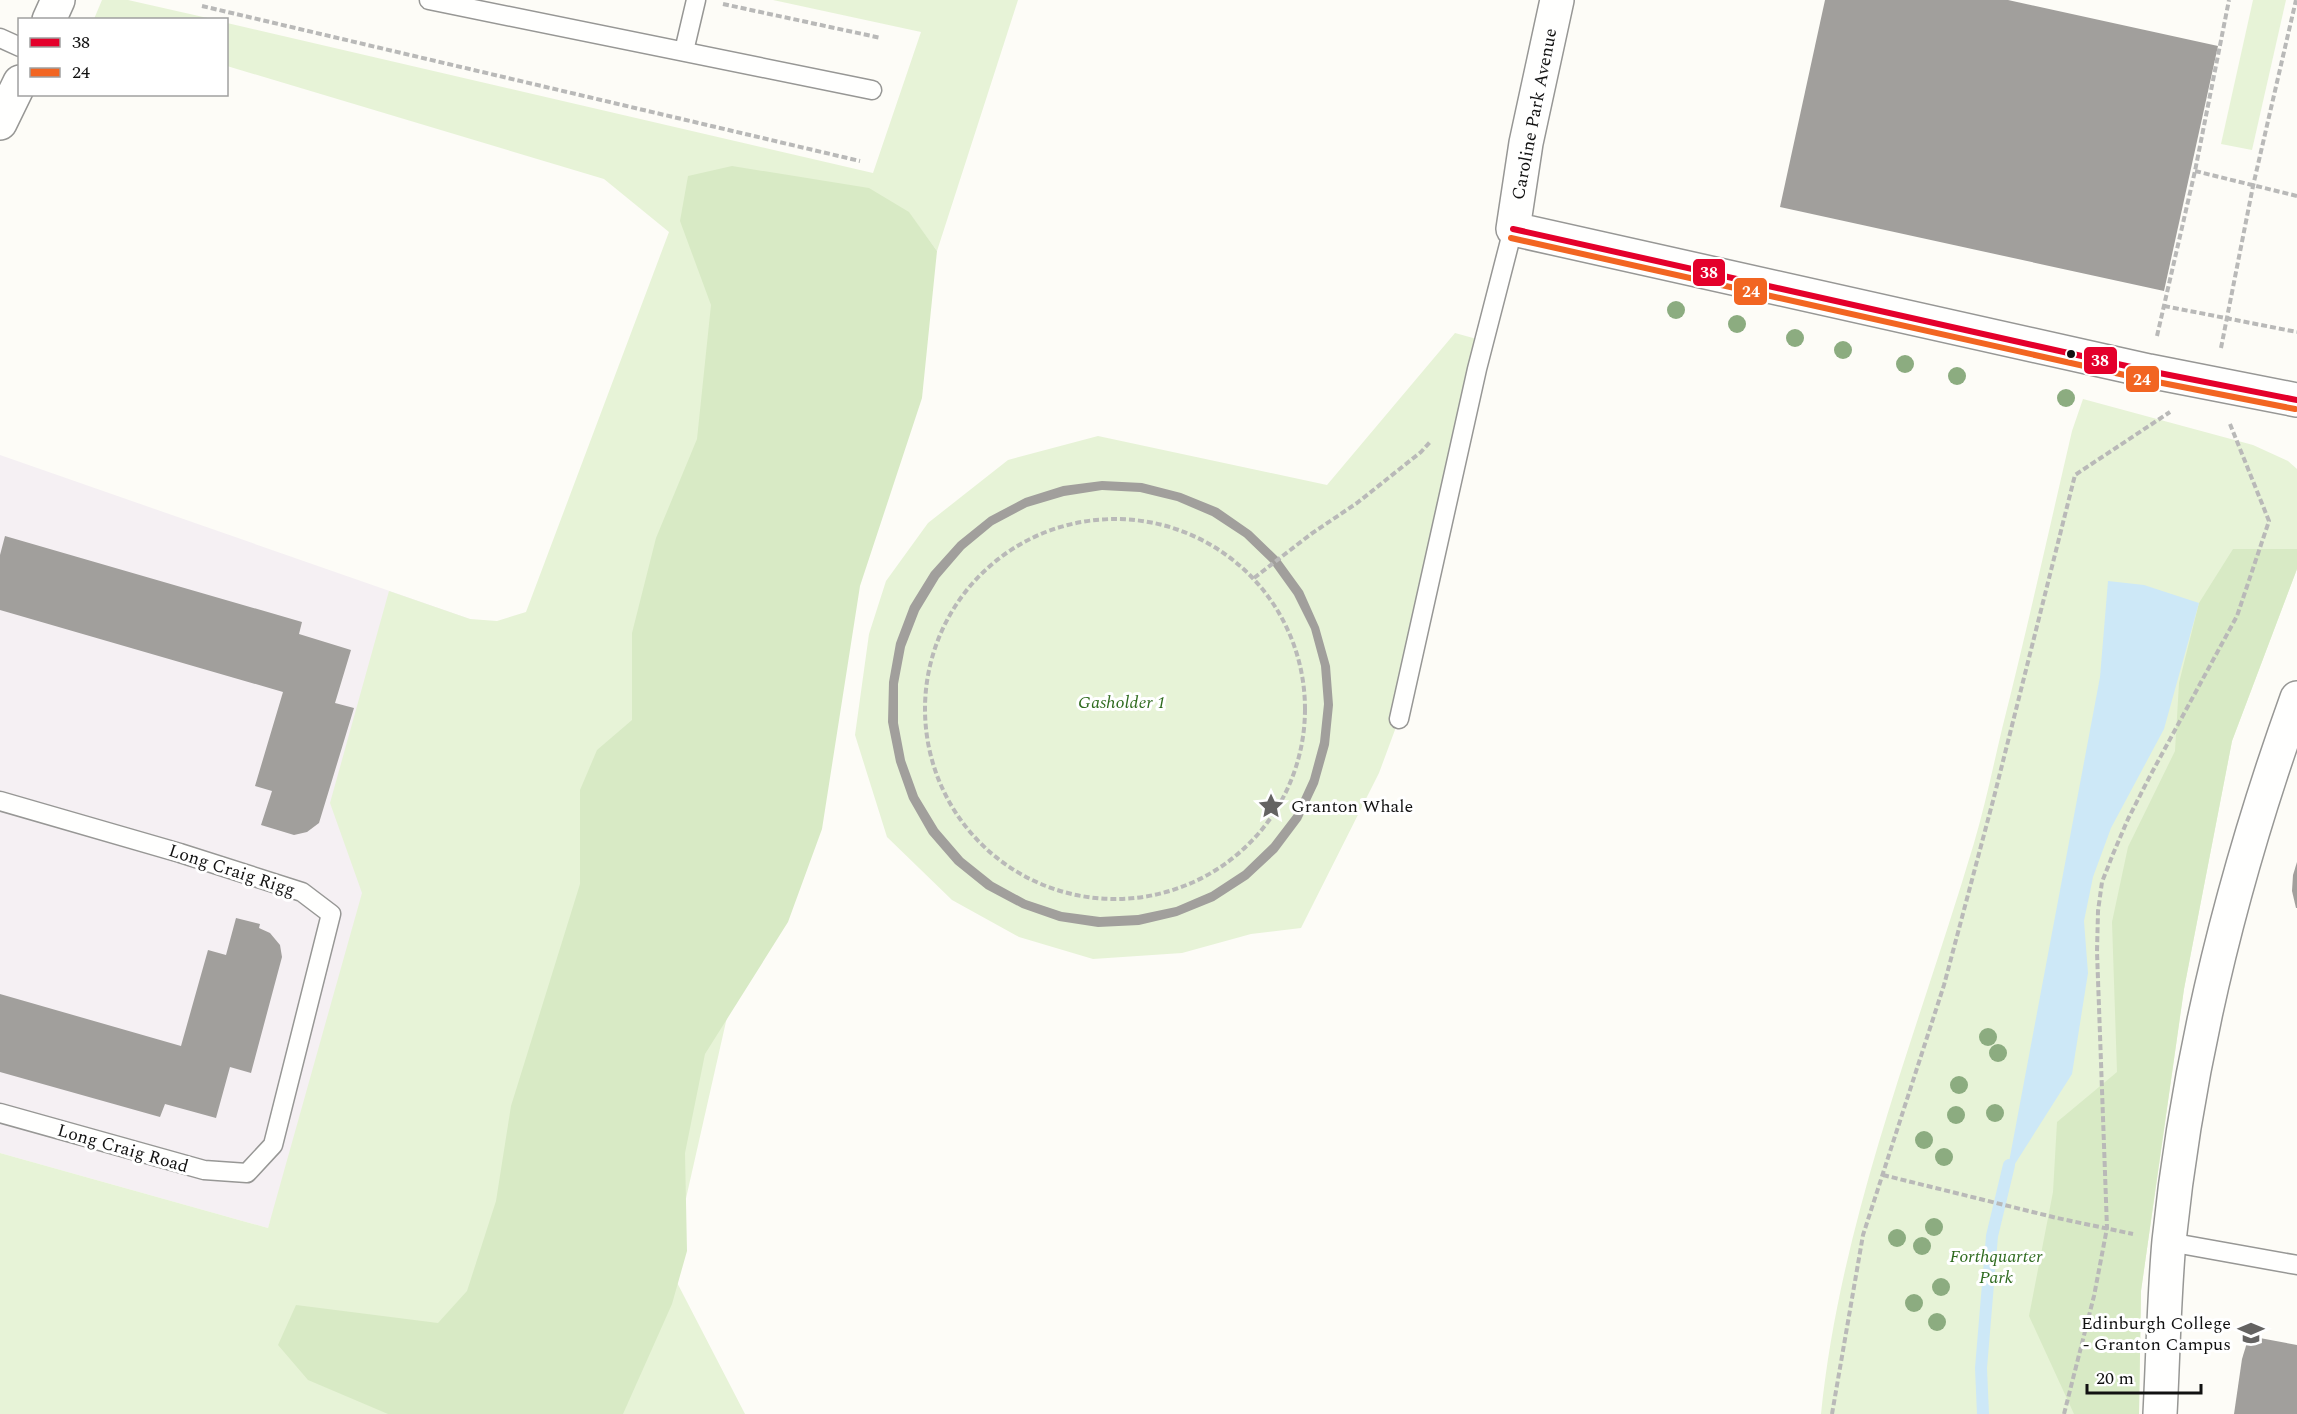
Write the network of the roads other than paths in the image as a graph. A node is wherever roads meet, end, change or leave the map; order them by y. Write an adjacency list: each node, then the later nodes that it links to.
1 (58, 0): 5 (street)
2 (429, 0): 8 (lane)
3 (696, 0): 8 (lane)
4 (1557, 0): 12 (street, Caroline Park Avenue)
5 (50, 18)
6 (0, 38): 7 (lane)
7 (18, 46)
8 (684, 51): 10 (lane)
9 (18, 86): 11 (street)
10 (872, 90)
11 (0, 123)
12 (1512, 229): 13 (street); 15 (lane)
13 (2297, 400)
14 (2297, 698): 19 (street)
15 (1399, 719)
16 (0, 801): 18 (lane, Long Craig Rigg)
17 (0, 1113): 18 (lane, Long Craig Road)
18 (247, 1173)
19 (2169, 1242): 20 (lane); 21 (street)
20 (2297, 1265)
21 (2160, 1414)

